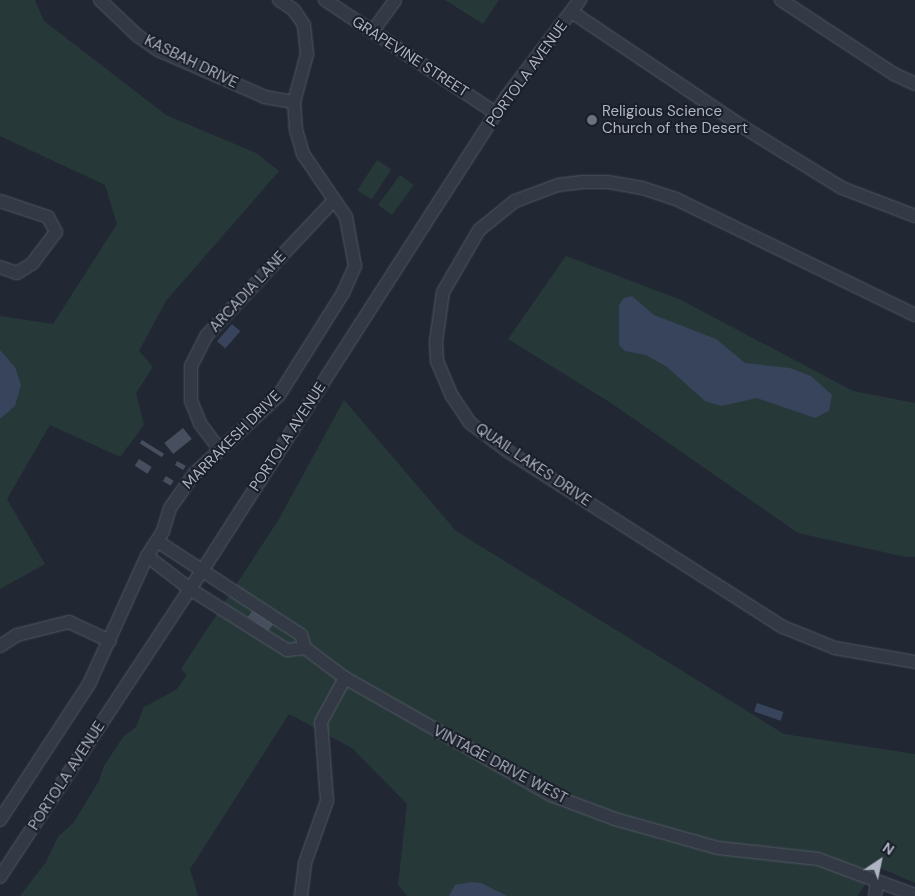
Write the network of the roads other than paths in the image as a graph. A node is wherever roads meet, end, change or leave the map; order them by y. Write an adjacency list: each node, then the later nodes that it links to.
1 (100, 0): 10 (street, KASBAH DRIVE)
2 (279, 0): 10 (street, MARRAKESH DRIVE)
3 (325, 0): 8 (street, GRAPEVINE STREET)
4 (395, 0): 8 (street)
5 (580, 0): 7 (street, PORTOLA AVENUE)
6 (781, 0): 9 (street)
7 (572, 12): 11 (street, PORTOLA AVENUE); 14 (street)
8 (372, 32): 11 (street, GRAPEVINE STREET)
9 (915, 84)
10 (294, 102): 12 (street, MARRAKESH DRIVE)
11 (496, 113): 20 (street, PORTOLA AVENUE)
12 (334, 200): 17 (street, MARRAKESH DRIVE); 17 (street, ARCADIA LANE)
13 (0, 201): 15 (street)
14 (915, 216)
15 (0, 267)
16 (915, 315): 25 (street, QUAIL LAKES DRIVE)
17 (220, 450): 18 (street, MARRAKESH DRIVE)
18 (157, 541): 19 (street, MARRAKESH DRIVE); 20 (street, VINTAGE DRIVE WEST)
19 (147, 556): 21 (street); 22 (street, MARRAKESH DRIVE)
20 (202, 571): 21 (street, PORTOLA AVENUE); 24 (street, VINTAGE DRIVE WEST)
21 (190, 589): 24 (street); 28 (street, PORTOLA AVENUE)
22 (110, 641): 23 (street); 27 (street, MARRAKESH DRIVE)
23 (0, 646)
24 (304, 648): 26 (street, VINTAGE DRIVE WEST)
25 (915, 662)
26 (345, 678): 29 (street, VINTAGE DRIVE WEST); 31 (street)
27 (0, 820)
28 (0, 877)
29 (877, 882): 30 (street, VINTAGE DRIVE WEST); 32 (street)
30 (915, 895)
31 (301, 896)
32 (875, 896)

